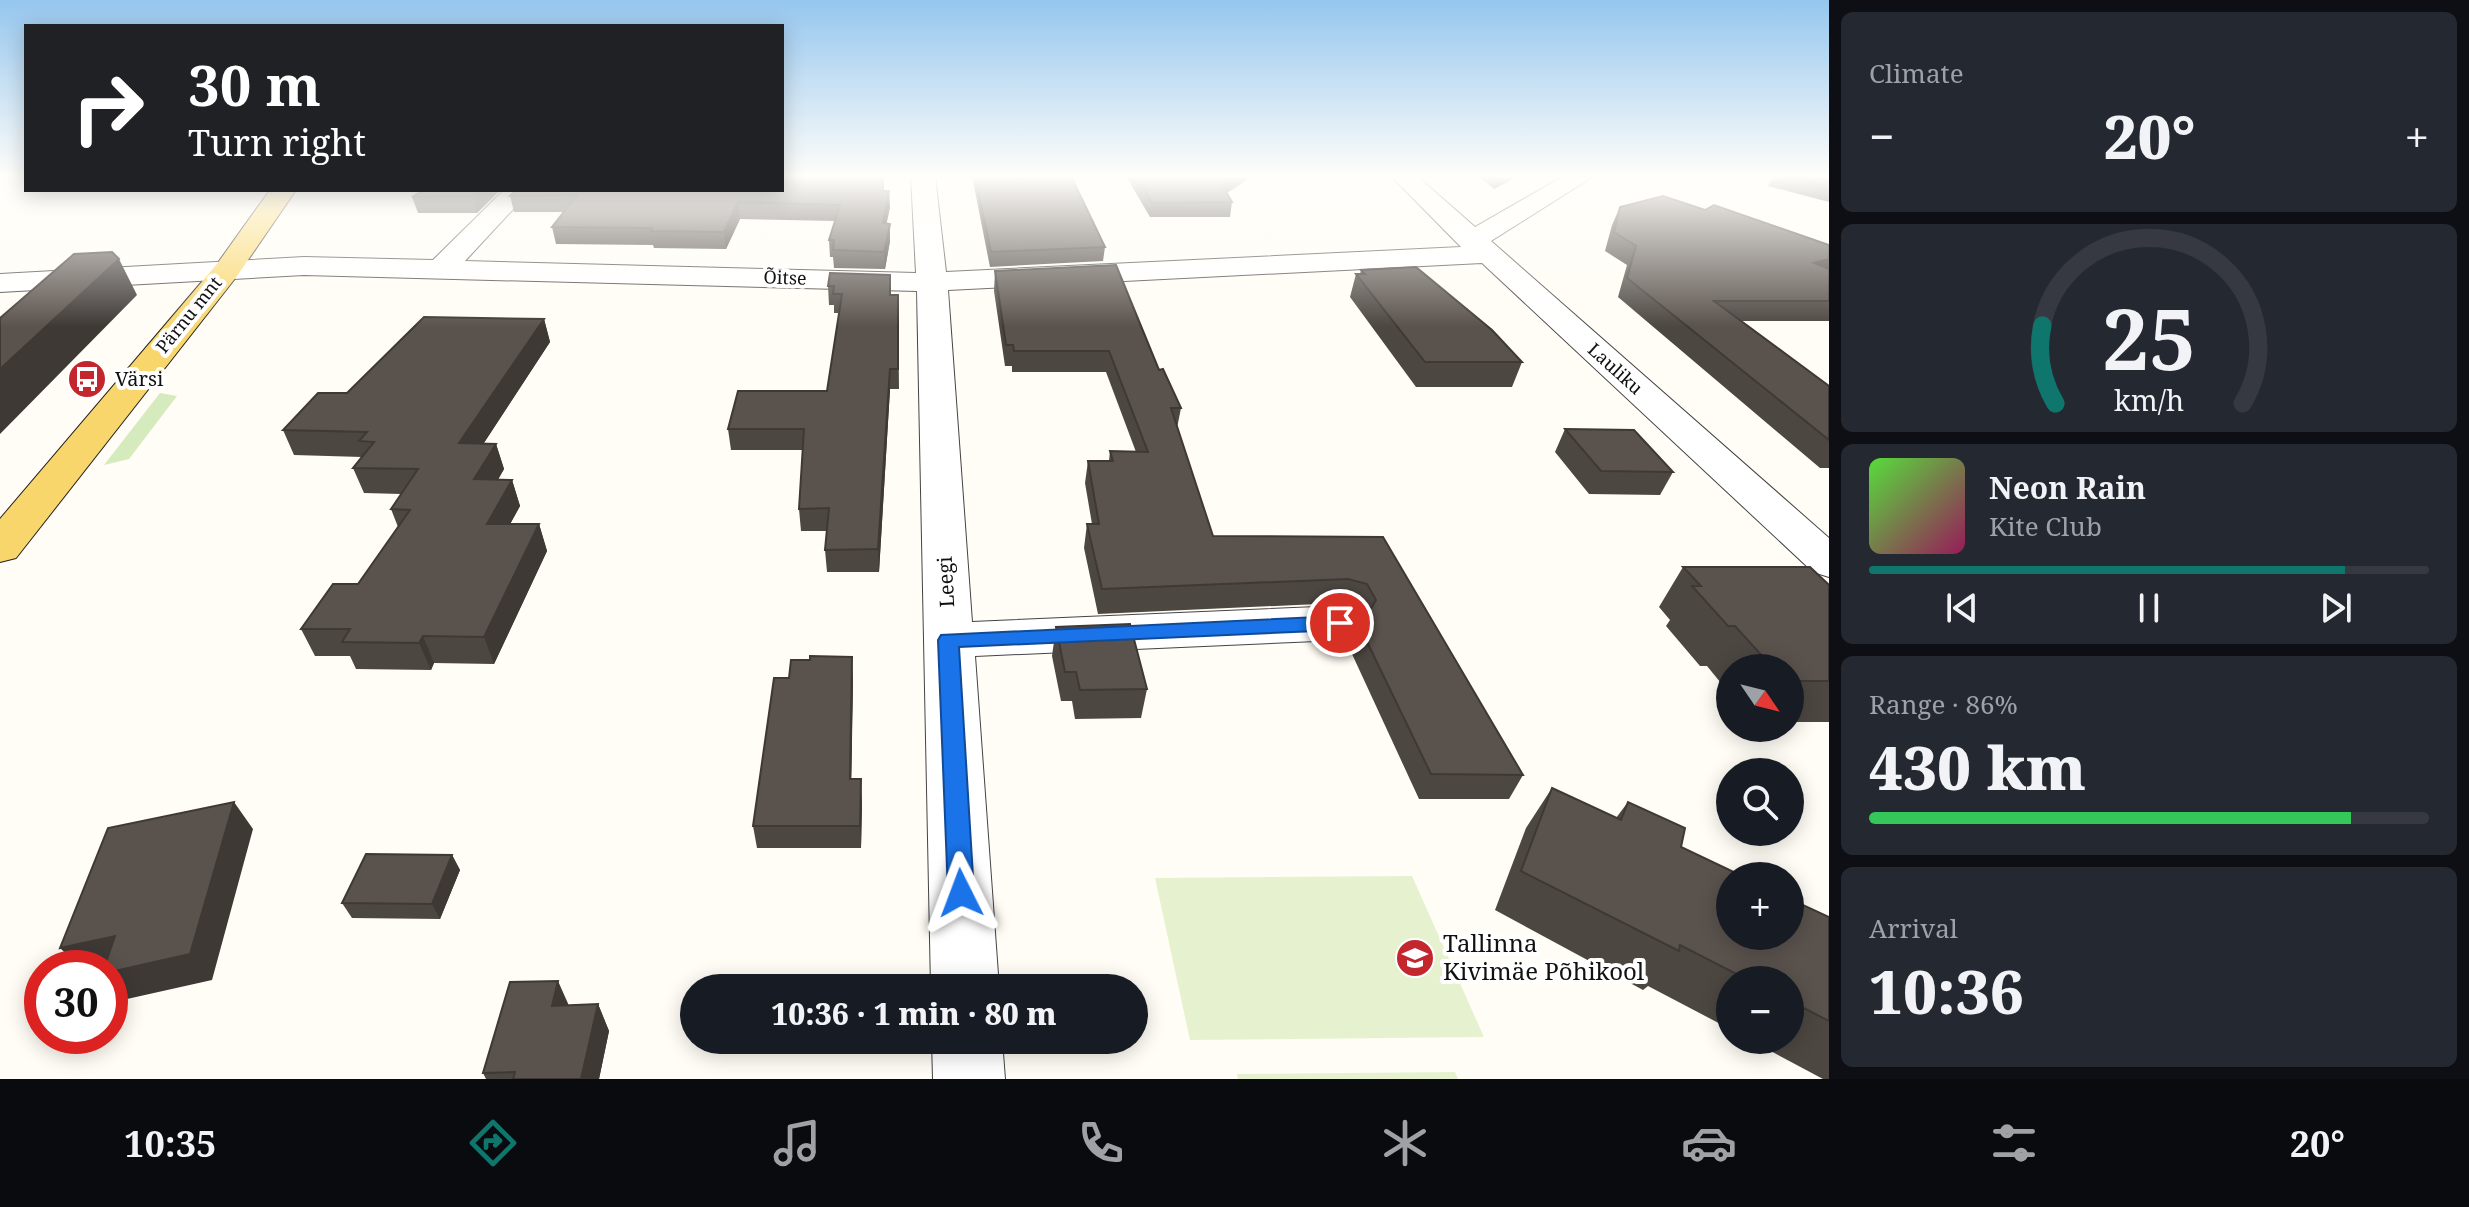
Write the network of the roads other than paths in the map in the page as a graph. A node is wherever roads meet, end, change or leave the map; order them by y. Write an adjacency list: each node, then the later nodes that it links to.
1 (258, 226): 8 (main road, Pärnu mnt)
2 (483, 226): 7 (street)
3 (927, 226): 9 (street, Leegi)
4 (1456, 226): 6 (street, Lauliku)
5 (1510, 226): 6 (street, Õitse)
6 (1479, 248): 9 (street, Õitse); 12 (street, Lauliku)
7 (443, 267): 8 (street, Õitse); 9 (street, Õitse)
8 (227, 270): 10 (street); 11 (main road, Pärnu mnt)
9 (932, 282): 14 (street, Leegi)
10 (0, 283)
11 (0, 548)
12 (1829, 562)
13 (1340, 623): 14 (street)
14 (949, 640): 15 (street, Leegi)
15 (964, 974)
16 (968, 1054): 17 (street)
17 (969, 1079)

